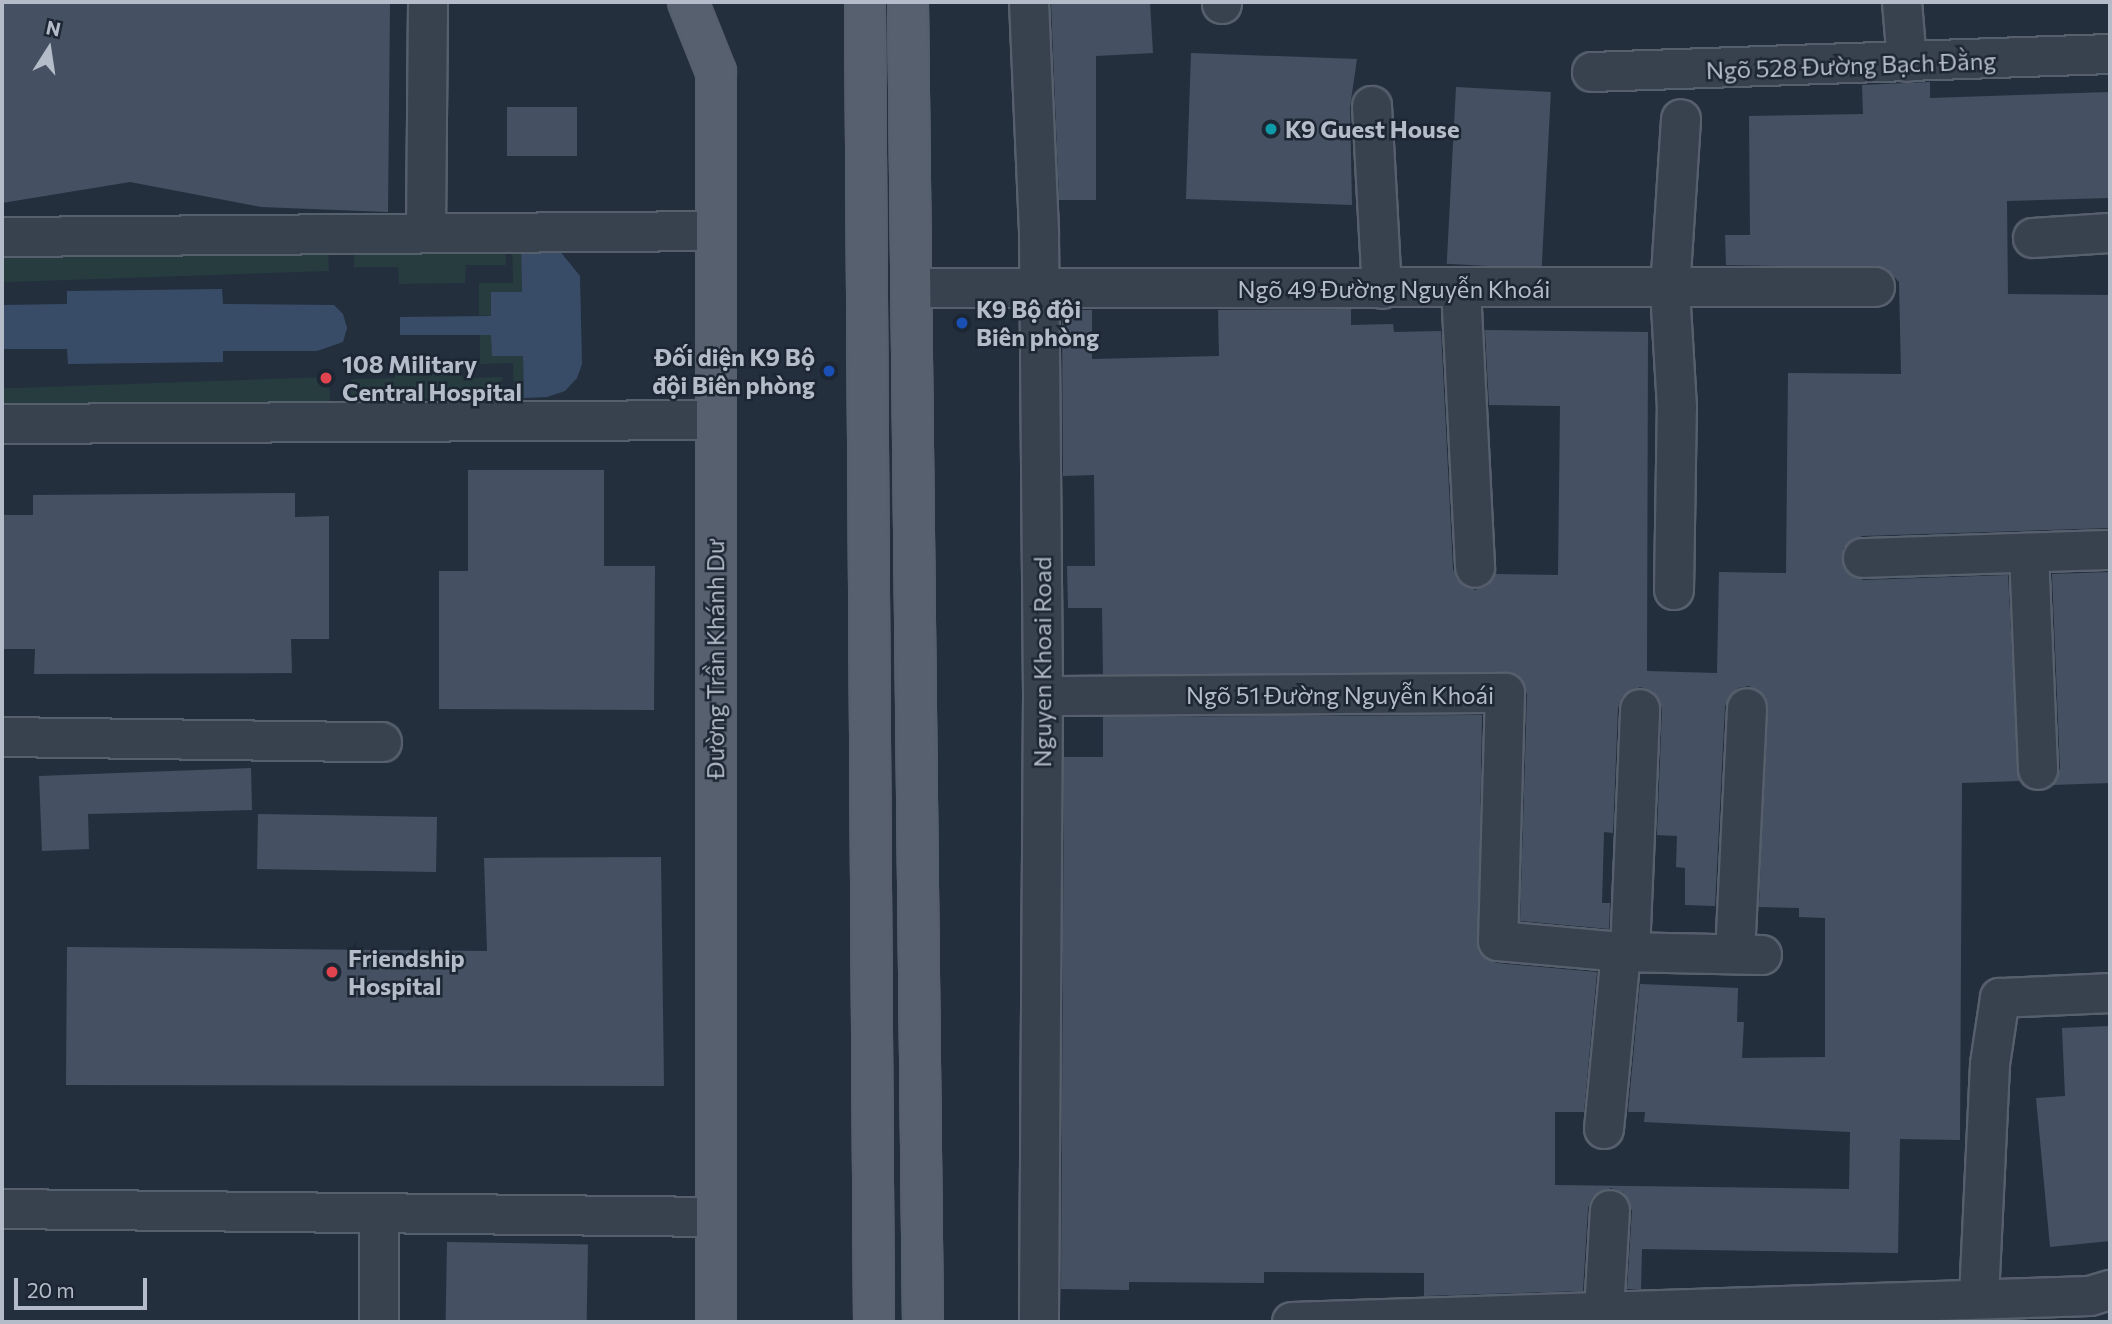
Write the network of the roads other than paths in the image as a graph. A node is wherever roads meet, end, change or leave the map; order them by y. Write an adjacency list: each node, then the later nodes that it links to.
1 (428, 2): 13 (street)
2 (688, 2): 12 (main road, Đường Trần Khánh Dư)
3 (865, 2): 48 (main road)
4 (908, 2): 17 (main road)
5 (1029, 2): 21 (street, Nguyen Khoai Road)
6 (1902, 2): 8 (street)
7 (2110, 54): 8 (street, Ngõ 528 Đường Bạch Đằng)
8 (1908, 62): 9 (street, Ngõ 528 Đường Bạch Đằng)
9 (1592, 72)
10 (1372, 106): 19 (street)
11 (1681, 119): 22 (street)
12 (715, 231): 13 (street); 23 (main road, Đường Trần Khánh Dư)
13 (426, 233): 15 (street)
14 (2110, 233): 16 (street)
15 (2, 237)
16 (2033, 238)
17 (912, 288): 21 (street, Ngõ 49 Đường Nguyễn Khoái); 49 (main road)
18 (1875, 288): 22 (street, Ngõ 49 Đường Nguyễn Khoái)
19 (1382, 289): 20 (street, Ngõ 49 Đường Nguyễn Khoái); 21 (street, Ngõ 49 Đường Nguyễn Khoái)
20 (1461, 289): 22 (street, Ngõ 49 Đường Nguyễn Khoái); 28 (street)
21 (1040, 290): 30 (street, Nguyen Khoai Road)
22 (1670, 290): 29 (street)
23 (715, 420): 24 (street); 42 (main road, Đường Trần Khánh Dư)
24 (2, 424)
25 (2110, 550): 26 (street)
26 (2029, 553): 27 (street); 35 (street)
27 (1863, 558)
28 (1475, 568)
29 (1674, 590)
30 (1043, 696): 36 (street, Ngõ 51 Đường Nguyễn Khoái); 50 (street, Nguyen Khoai Road)
31 (1747, 708): 36 (street, Ngõ 51 Đường Nguyễn Khoái)
32 (1640, 709): 36 (street)
33 (2, 737): 34 (street)
34 (382, 742)
35 (2038, 770)
36 (1625, 952): 38 (street)
37 (2110, 993): 44 (street)
38 (1604, 1129)
39 (2, 1209): 41 (street)
40 (1610, 1210): 45 (street)
41 (379, 1214): 42 (street); 46 (street)
42 (715, 1217): 47 (main road, Đường Trần Khánh Dư)
43 (2110, 1290): 44 (street)
44 (1979, 1298): 45 (street)
45 (1604, 1311): 51 (street)
46 (379, 1322)
47 (716, 1322)
48 (874, 1322)
49 (923, 1322)
50 (1039, 1322)
51 (1292, 1322)

